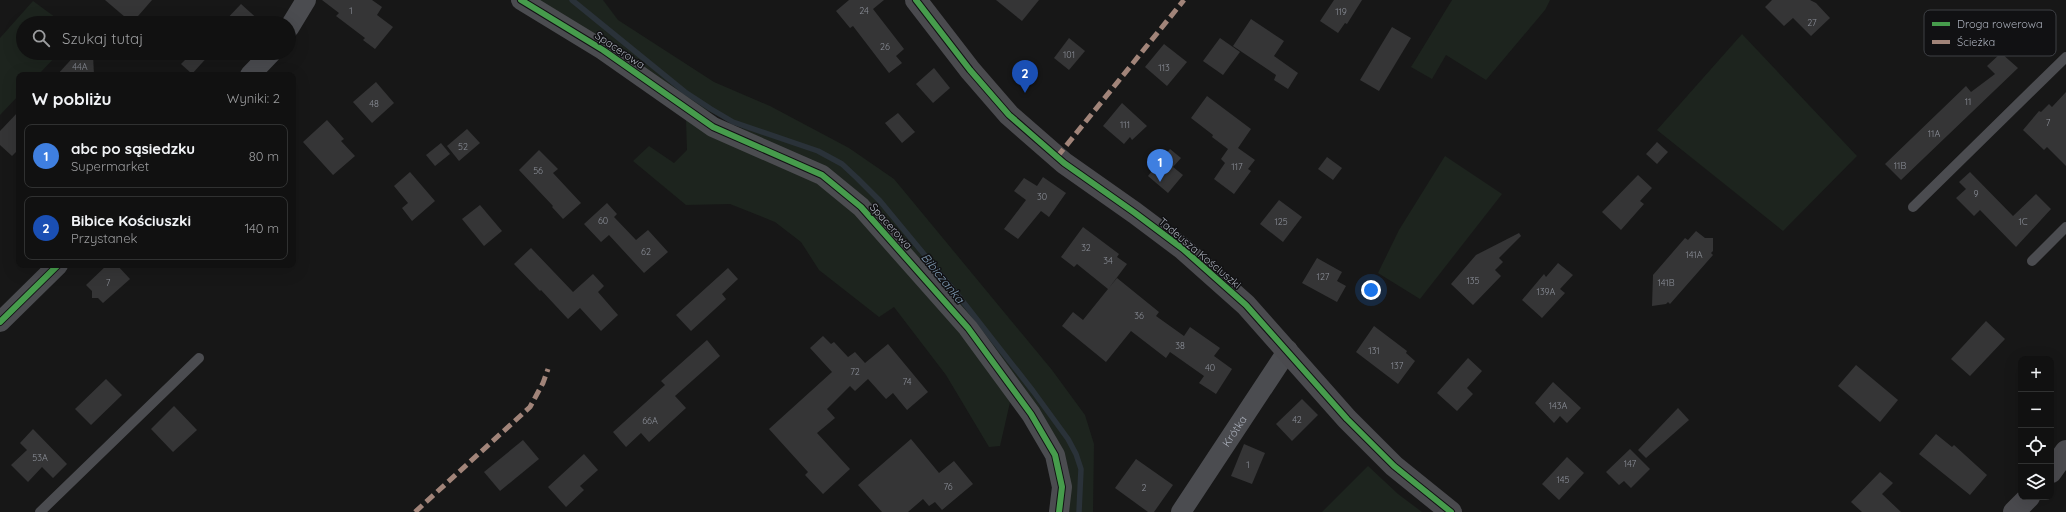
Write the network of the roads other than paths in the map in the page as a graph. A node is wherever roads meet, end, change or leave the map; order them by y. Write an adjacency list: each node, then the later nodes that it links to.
1 (306, 0): 4 (street)
2 (521, 0): 19 (street, Spacerowa)
3 (916, 0): 13 (street, Tadeusza Kościuszki)
4 (296, 16)
5 (2066, 57): 8 (lane)
6 (264, 60): 7 (street)
7 (253, 72)
8 (1913, 207)
9 (2066, 227): 10 (lane)
10 (2032, 261)
11 (55, 268): 12 (street)
12 (0, 322)
13 (1288, 350): 20 (street, Krótka); 21 (street, Tadeusza Kościuszki)
14 (199, 358): 18 (lane)
15 (2066, 451): 16 (street)
16 (2054, 468)
17 (2026, 500): 22 (street)
18 (40, 512)
19 (1059, 512)
20 (1181, 512)
21 (1451, 512)
22 (2014, 512)

